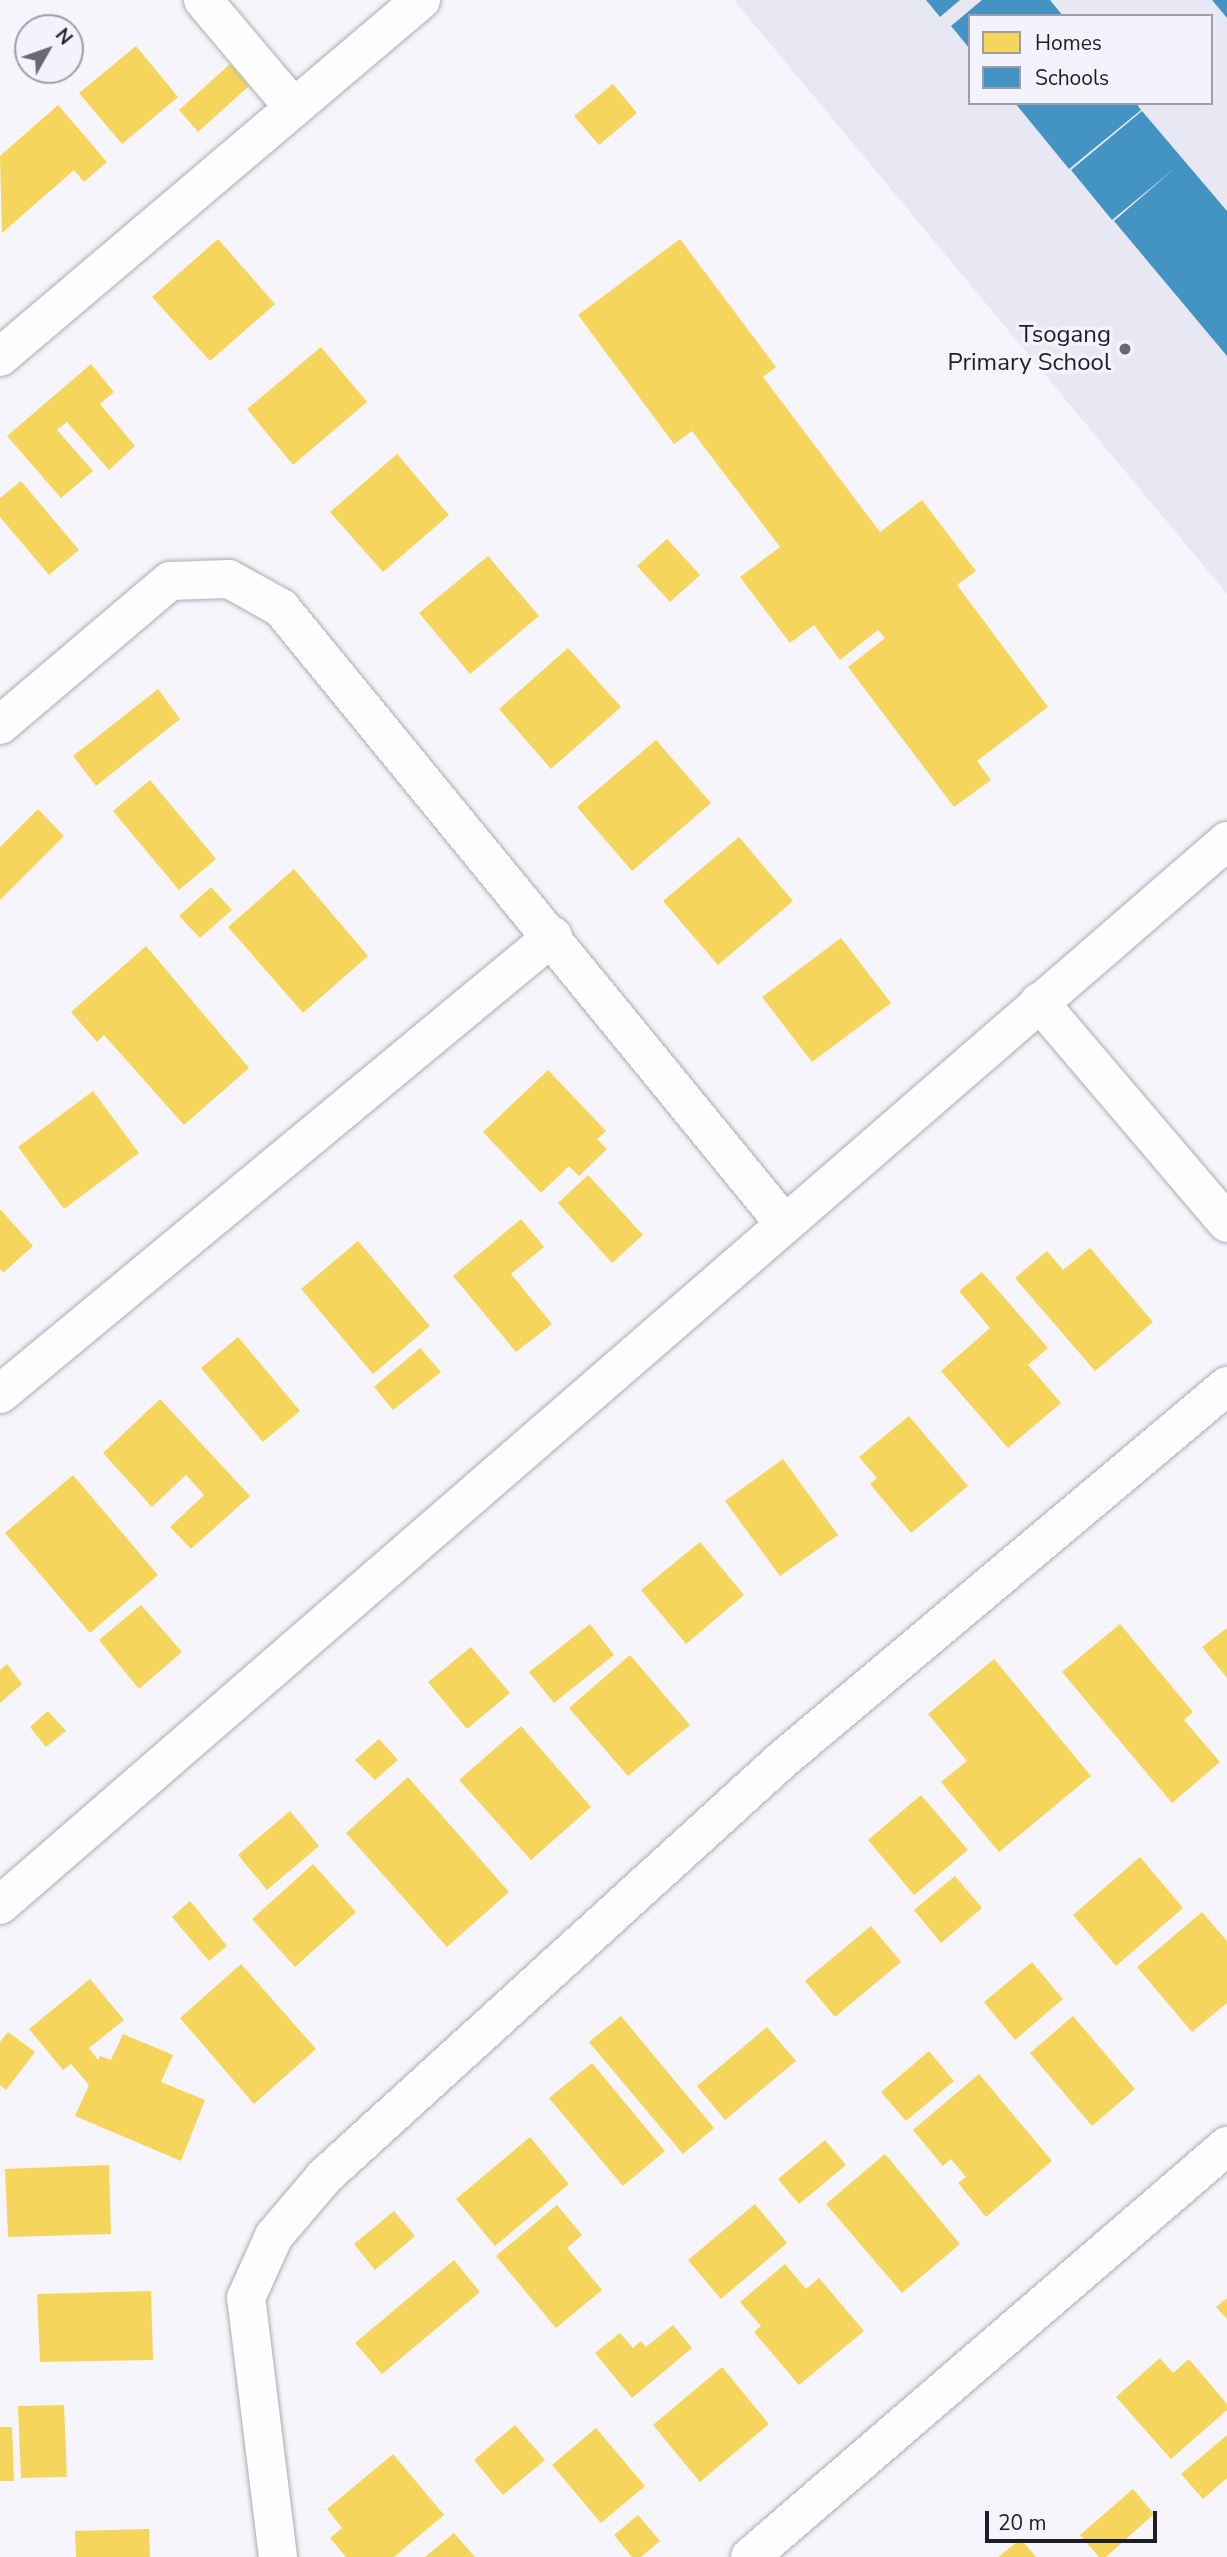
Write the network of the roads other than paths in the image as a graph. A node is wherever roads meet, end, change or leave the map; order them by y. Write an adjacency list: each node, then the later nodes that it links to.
1 (203, 0): 3 (street)
2 (421, 0): 3 (street)
3 (295, 107): 4 (street)
4 (0, 358)
5 (0, 725): 7 (street)
6 (1227, 841): 8 (street)
7 (553, 936): 9 (street); 12 (street)
8 (1039, 1002): 9 (street); 10 (street)
9 (783, 1222): 13 (street)
10 (1227, 1223)
11 (1227, 1386): 15 (street)
12 (0, 1394)
13 (0, 1905)
14 (1227, 2146): 16 (street)
15 (278, 2557)
16 (750, 2557)

